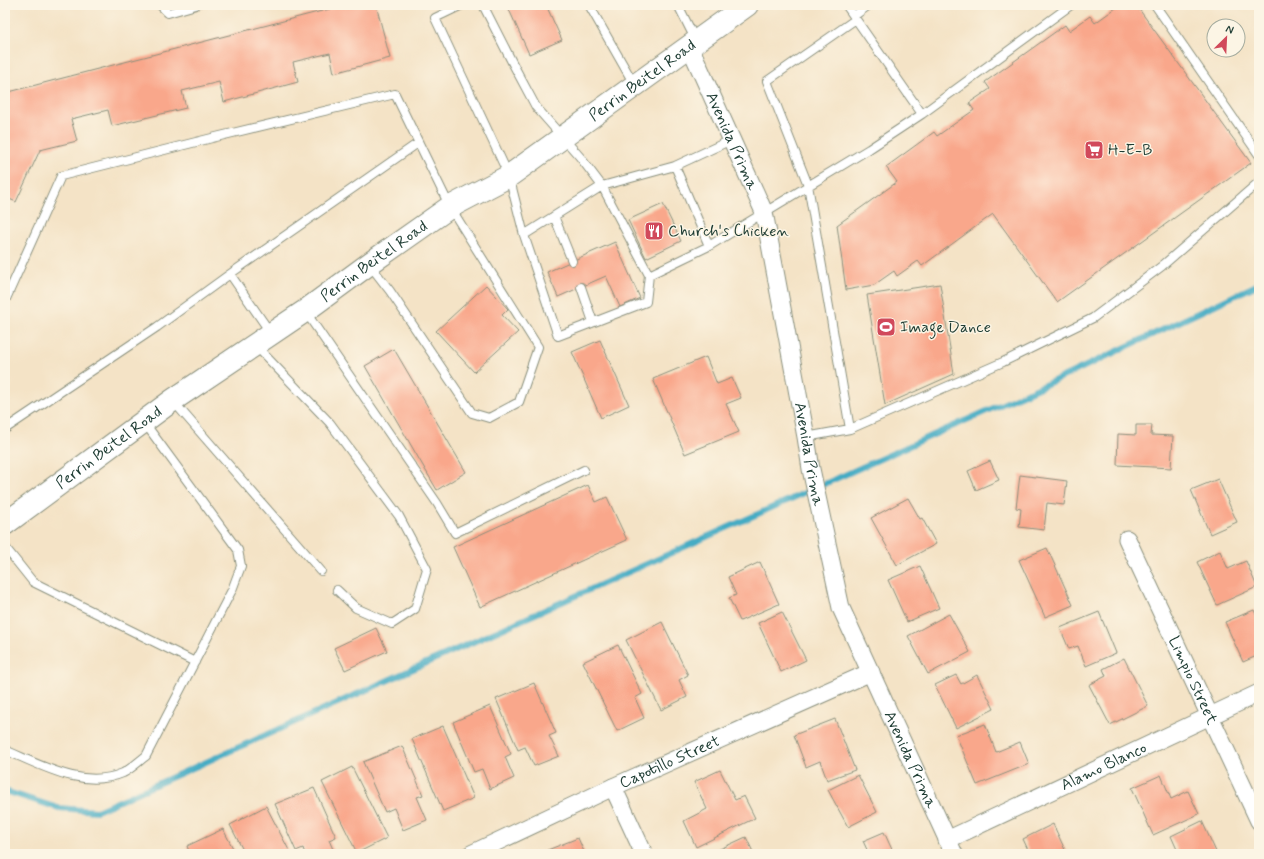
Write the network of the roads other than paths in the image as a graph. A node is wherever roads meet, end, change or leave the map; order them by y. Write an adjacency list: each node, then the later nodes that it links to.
1 (160, 5): 2 (lane)
2 (196, 5)
3 (462, 5): 21 (lane)
4 (483, 5): 16 (lane)
5 (589, 5): 14 (lane)
6 (678, 5): 13 (lane)
7 (846, 5): 12 (lane)
8 (869, 5): 12 (lane)
9 (1072, 5): 15 (lane)
10 (1155, 5): 19 (lane)
11 (735, 11): 13 (main road, Perrin Beitel Road)
12 (855, 18): 15 (lane); 23 (lane)
13 (693, 44): 14 (main road, Perrin Beitel Road); 17 (street, Avenida Prima)
14 (635, 86): 16 (main road, Perrin Beitel Road)
15 (922, 114): 23 (lane)
16 (563, 138): 21 (main road, Perrin Beitel Road); 24 (lane)
17 (732, 140): 20 (lane); 26 (street, Avenida Prima)
18 (418, 144): 25 (lane); 32 (lane); 35 (lane)
19 (1259, 155)
20 (675, 166): 24 (lane); 29 (lane)
21 (509, 176): 25 (main road, Perrin Beitel Road); 28 (lane)
22 (1259, 182): 42 (lane)
23 (808, 185): 26 (lane); 42 (lane)
24 (602, 186): 27 (lane); 33 (lane)
25 (450, 207): 31 (main road, Perrin Beitel Road); 31 (lane)
26 (764, 212): 29 (lane); 43 (street, Avenida Prima)
27 (554, 216): 28 (lane); 30 (lane)
28 (524, 235): 37 (lane)
29 (709, 246): 33 (lane)
30 (572, 261)
31 (368, 264): 36 (main road, Perrin Beitel Road)
32 (230, 274): 38 (lane); 41 (lane)
33 (649, 275): 37 (lane)
34 (580, 287): 37 (lane)
35 (5, 301)
36 (305, 310): 38 (main road, Perrin Beitel Road); 44 (lane)
37 (593, 322)
38 (263, 339): 39 (main road, Perrin Beitel Road); 49 (lane)
39 (173, 400): 40 (main road, Perrin Beitel Road); 48 (lane)
40 (144, 421): 45 (main road, Perrin Beitel Road); 50 (lane)
41 (5, 429)
42 (850, 429): 43 (lane)
43 (806, 437): 51 (street, Avenida Prima)
44 (584, 470)
45 (5, 524)
46 (1127, 539): 53 (street, Limpio Street)
47 (5, 547): 50 (lane)
48 (321, 571)
49 (337, 590)
50 (194, 662): 54 (lane)
51 (871, 672): 55 (street, Capotillo Street); 57 (street, Avenida Prima)
52 (1259, 693): 53 (street, Alamo Blanco)
53 (1210, 716): 56 (street, Limpio Street); 57 (street, Alamo Blanco)
54 (5, 750)
55 (613, 787): 58 (street, Capotillo Street); 59 (street)
56 (1259, 821)
57 (951, 847)
58 (471, 854)
59 (644, 854)

